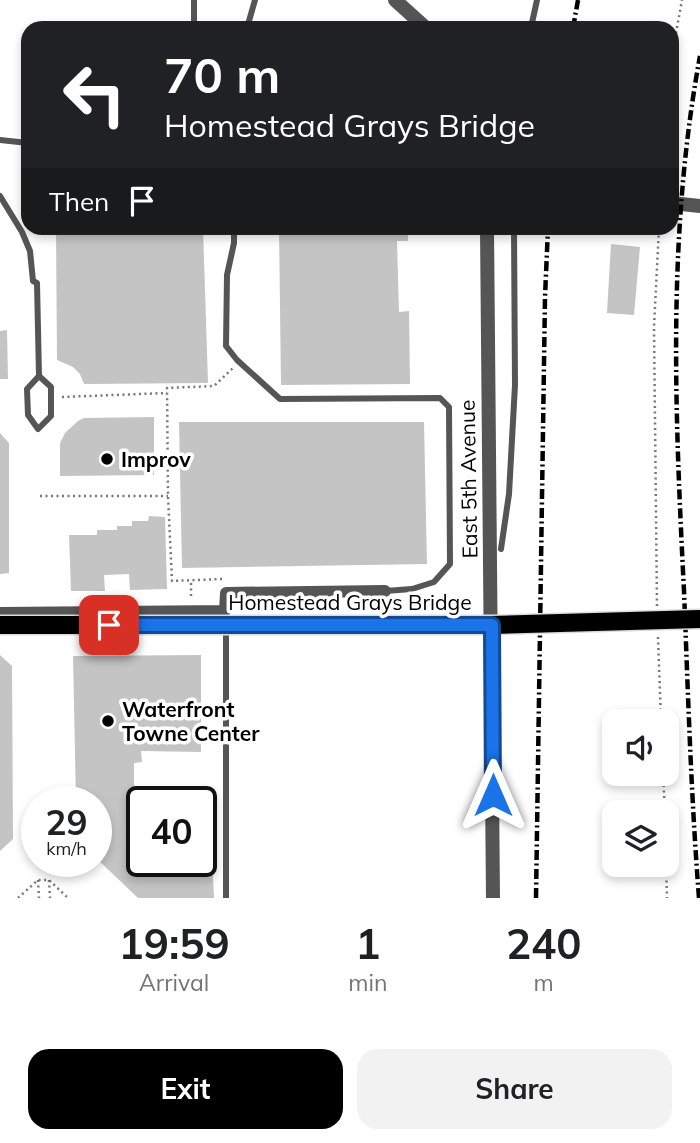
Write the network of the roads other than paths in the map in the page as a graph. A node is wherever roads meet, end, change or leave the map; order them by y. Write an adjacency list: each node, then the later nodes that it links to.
1 (194, 0): 5 (lane)
2 (255, 0): 6 (lane)
3 (395, 0): 7 (street)
4 (537, 0): 8 (lane)
5 (194, 21)
6 (249, 21)
7 (418, 21)
8 (533, 21)
9 (0, 140): 10 (lane)
10 (21, 142)
11 (0, 196): 14 (lane)
12 (679, 204): 13 (street)
13 (700, 206)
14 (21, 230)
15 (23, 235): 19 (lane)
16 (234, 235): 21 (lane)
17 (486, 235): 26 (street, East 5th Avenue)
18 (514, 235): 20 (lane)
19 (38, 376): 19 (lane)
20 (501, 549)
21 (385, 591): 22 (street)
22 (225, 611): 23 (street); 27 (lane)
23 (0, 613)
24 (700, 619): 26 (main road, Homestead Grays Bridge, bridge)
25 (0, 625): 26 (main road, Homestead Grays Bridge, bridge)
26 (492, 625): 28 (street, East 5th Avenue)
27 (226, 898)
28 (493, 898)

